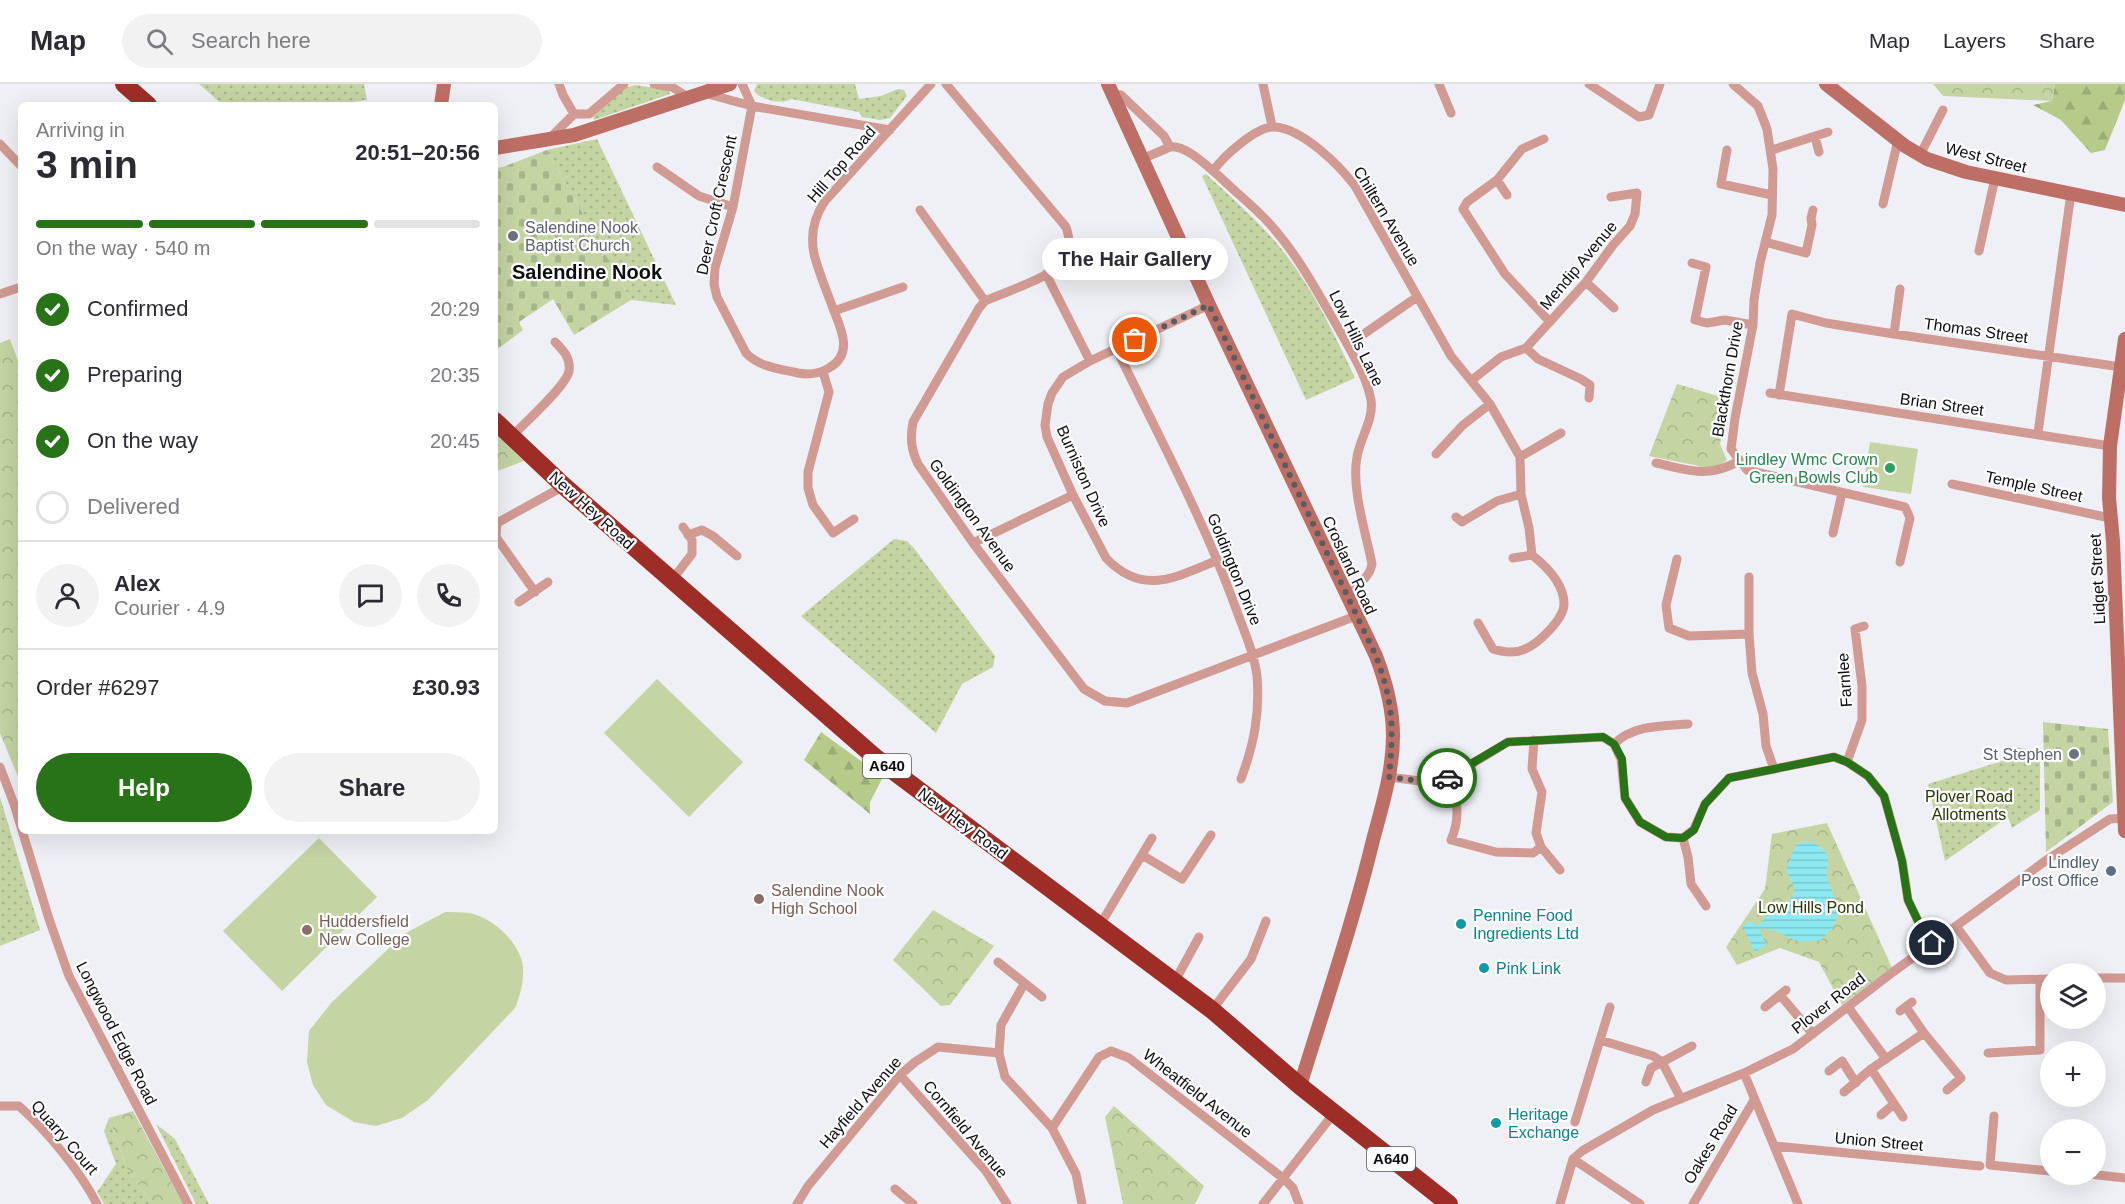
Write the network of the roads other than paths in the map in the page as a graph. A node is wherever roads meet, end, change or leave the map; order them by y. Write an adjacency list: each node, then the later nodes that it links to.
1 (124, 84): 19 (highway)
2 (444, 84): 20 (street)
3 (559, 84): 24 (street)
4 (624, 84): 24 (street)
5 (654, 84): 18 (street)
6 (730, 84): 17 (street)
7 (742, 84): 21 (street)
8 (931, 84): 26 (street, Hill Top Road)
9 (946, 84): 57 (street)
10 (1263, 84): 25 (street)
11 (1439, 84): 23 (street)
12 (1589, 84): 13 (street)
13 (1660, 84)
14 (1733, 84): 36 (street, Blackthorn Drive)
15 (1826, 84): 30 (street, West Street)
16 (1110, 89): 33 (street, Low Hills Lane); 39 (street, Crosland Road)
17 (704, 93): 18 (street); 21 (street)
18 (689, 98): 31 (street)
19 (145, 102)
20 (441, 102)
21 (752, 106): 26 (street); 51 (street, Deer Croft Crescent)
22 (1942, 110): 38 (street)
23 (1450, 113)
24 (574, 114): 31 (street)
25 (1272, 126): 42 (street); 63 (street, Chiltern Avenue)
26 (890, 130): 67 (street, Hill Top Road)
27 (1828, 132): 28 (street)
28 (1815, 137): 36 (street); 37 (street)
29 (1544, 139): 44 (street)
30 (1898, 140): 38 (street, West Street); 49 (street)
31 (547, 141): 34 (street)
32 (0, 144): 40 (street)
33 (1170, 147): 39 (street); 42 (street, Low Hills Lane)
34 (498, 148)
35 (1727, 150): 47 (street)
36 (1772, 150): 47 (street, Blackthorn Drive)
37 (1819, 152)
38 (1920, 154): 43 (street, West Street)
39 (1142, 159): 65 (street, Crosland Road)
40 (18, 163)
41 (657, 167): 51 (street)
42 (1213, 171): 73 (street, Low Hills Lane)
43 (1995, 178): 45 (street, West Street); 55 (street)
44 (1497, 180): 46 (street); 68 (street)
45 (2071, 193): 50 (street, West Street); 76 (street)
46 (1507, 195)
47 (1773, 195): 54 (street, Blackthorn Drive)
48 (1611, 197): 58 (street, Mendip Avenue)
49 (1883, 204)
50 (2125, 205)
51 (733, 207): 79 (street, Deer Croft Crescent)
52 (920, 210): 64 (street)
53 (1813, 210): 54 (street)
54 (1765, 242): 69 (street, Blackthorn Drive)
55 (1979, 251)
56 (1692, 263): 69 (street)
57 (1046, 274): 64 (street); 77 (street)
58 (1586, 282): 66 (street); 68 (street, Mendip Avenue)
59 (903, 287): 67 (street)
60 (18, 288): 62 (street)
61 (1900, 289): 70 (street)
62 (0, 294)
63 (1417, 297): 73 (street); 80 (street, Chiltern Avenue)
64 (985, 301): 105 (street, Goldington Avenue)
65 (1209, 305): 74 (street, Burniston Drive); 115 (street, Crosland Road)
66 (1614, 308)
67 (834, 311): 79 (street, Hill Top Road)
68 (1550, 322): 75 (street, Mendip Avenue)
69 (1753, 325): 91 (street, Blackthorn Drive)
70 (1894, 334): 76 (street, Thomas Street); 81 (street, Thomas Street)
71 (2125, 339): 78 (street, Lidget Street)
72 (555, 342): 87 (street)
73 (1348, 345): 115 (street, Low Hills Lane)
74 (1116, 348): 77 (street, Burniston Drive); 110 (street, Goldington Drive)
75 (1526, 348): 80 (street, Mendip Avenue); 82 (street)
76 (2047, 355): 78 (street, Thomas Street); 86 (street)
77 (1090, 361): 97 (street, Burniston Drive)
78 (2121, 367): 88 (street, Lidget Street)
79 (823, 372): 100 (street)
80 (1473, 380): 83 (street, Chiltern Avenue)
81 (1774, 394): 86 (street, Brian Street)
82 (1589, 398)
83 (1490, 404): 89 (street); 90 (street, Chiltern Avenue)
84 (498, 424): 87 (highway, New Hey Road / A640)
85 (1561, 433): 90 (street)
86 (2037, 433): 88 (street, Brian Street)
87 (512, 436): 94 (highway, New Hey Road / A640)
88 (2110, 446): 99 (street, Lidget Street)
89 (1436, 454)
90 (1520, 456): 96 (street)
91 (1739, 461): 92 (street); 95 (street)
92 (1656, 463)
93 (1952, 484): 99 (street, Temple Street)
94 (564, 486): 101 (street); 113 (highway, New Hey Road / A640)
95 (1842, 493): 102 (street); 111 (street)
96 (1521, 494): 98 (street); 106 (street)
97 (1073, 495): 105 (street); 110 (street, Burniston Drive)
98 (1456, 516)
99 (2110, 518): 104 (street, Lidget Street)
100 (854, 519)
101 (498, 521)
102 (1833, 533)
103 (498, 540): 116 (street)
104 (2119, 541): 122 (street, Lidget Street)
105 (973, 543): 123 (street, Goldington Avenue)
106 (1532, 555): 108 (street); 119 (street)
107 (737, 556): 113 (street)
108 (1513, 558)
109 (1677, 559): 121 (street)
110 (1218, 560): 123 (street, Goldington Drive)
111 (1900, 562)
112 (1749, 577): 121 (street)
113 (672, 580): 145 (highway, New Hey Road / A640)
114 (549, 582): 116 (street)
115 (1345, 591): 118 (street, Crosland Road)
116 (535, 592): 117 (street)
117 (519, 602)
118 (1356, 616): 123 (street, Goldington Avenue); 130 (street, Crosland Road)
119 (1478, 623)
120 (1844, 629): 127 (street, Farnlee)
121 (1749, 634): 129 (street)
122 (2121, 644): 133 (street, Lidget Street)
123 (1253, 657): 132 (street, Goldington Drive)
124 (1688, 724): 126 (street)
125 (1534, 740): 126 (street); 131 (street); 140 (street)
126 (1614, 744): 139 (street)
127 (1847, 762): 129 (street); 148 (street)
128 (0, 767): 134 (street, Longwood Edge Road)
129 (1774, 769): 139 (street)
130 (1389, 777): 131 (street); 177 (street, Crosland Road)
131 (1450, 777): 140 (street)
132 (1240, 779)
133 (2124, 814): 135 (street, Lidget Street); 146 (street, Plover Road)
134 (18, 817)
135 (2125, 831)
136 (23, 834): 198 (street, Longwood Edge Road)
137 (1211, 836): 141 (street)
138 (1152, 838): 141 (street)
139 (1683, 838): 143 (street)
140 (1541, 847): 142 (street)
141 (1142, 855): 145 (street)
142 (1560, 870)
143 (1706, 906)
144 (1266, 921): 160 (street)
145 (1100, 925): 153 (highway, New Hey Road / A640)
146 (1956, 926): 148 (street, Plover Road); 152 (street)
147 (1199, 937): 153 (street)
148 (1932, 943): 158 (street, Plover Road)
149 (998, 962): 154 (street)
150 (2106, 978): 151 (street)
151 (2125, 978)
152 (2040, 979)
153 (1174, 981): 160 (highway, New Hey Road / A640)
154 (1024, 984): 155 (street); 166 (street)
155 (1042, 997)
156 (1610, 1007): 164 (street)
157 (1765, 1007): 163 (street)
158 (1848, 1007): 163 (street, Plover Road); 168 (street)
159 (1906, 1007): 162 (street)
160 (1212, 1010): 177 (highway, New Hey Road / A640)
161 (2041, 1029): 167 (street)
162 (1924, 1033): 168 (street); 174 (street)
163 (1813, 1034): 172 (street, Plover Road)
164 (1600, 1040): 169 (street); 187 (street)
165 (1692, 1046): 169 (street)
166 (999, 1053): 173 (street, Hayfield Avenue); 188 (street)
167 (1988, 1053)
168 (1886, 1059): 170 (street)
169 (1662, 1062): 175 (street); 179 (street)
170 (1871, 1069): 176 (street); 181 (street)
171 (1828, 1071): 176 (street)
172 (1744, 1073): 179 (street, Plover Road); 180 (street)
173 (900, 1075): 199 (street, Hayfield Avenue); 201 (street, Cornfield Avenue)
174 (1957, 1081)
175 (1646, 1082)
176 (1856, 1083): 178 (street)
177 (1300, 1086): 183 (highway, New Hey Road / A640)
178 (1844, 1092)
179 (1682, 1099): 190 (street, Plover Road)
180 (1754, 1100): 189 (street); 208 (street, Oakes Road)
181 (1894, 1104): 184 (street); 185 (street)
182 (0, 1106): 197 (street, Quarry Court)
183 (1334, 1113): 195 (street); 205 (highway, New Hey Road / A640)
184 (1881, 1115)
185 (1903, 1117)
186 (1990, 1121): 192 (street)
187 (1575, 1122)
188 (1052, 1128): 195 (street, Wheatfield Avenue); 202 (street)
189 (1775, 1146): 191 (street, Union Street); 209 (street)
190 (1573, 1159): 206 (street); 207 (street)
191 (1980, 1166)
192 (2040, 1170)
193 (2106, 1176): 194 (street)
194 (2125, 1178)
195 (1284, 1179): 203 (street); 204 (street)
196 (896, 1189): 200 (street)
197 (97, 1204)
198 (188, 1204)
199 (797, 1204)
200 (913, 1204)
201 (1007, 1204)
202 (1082, 1204)
203 (1263, 1204)
204 (1299, 1204)
205 (1449, 1204)
206 (1560, 1204)
207 (1640, 1204)
208 (1693, 1204)
209 (1798, 1204)

